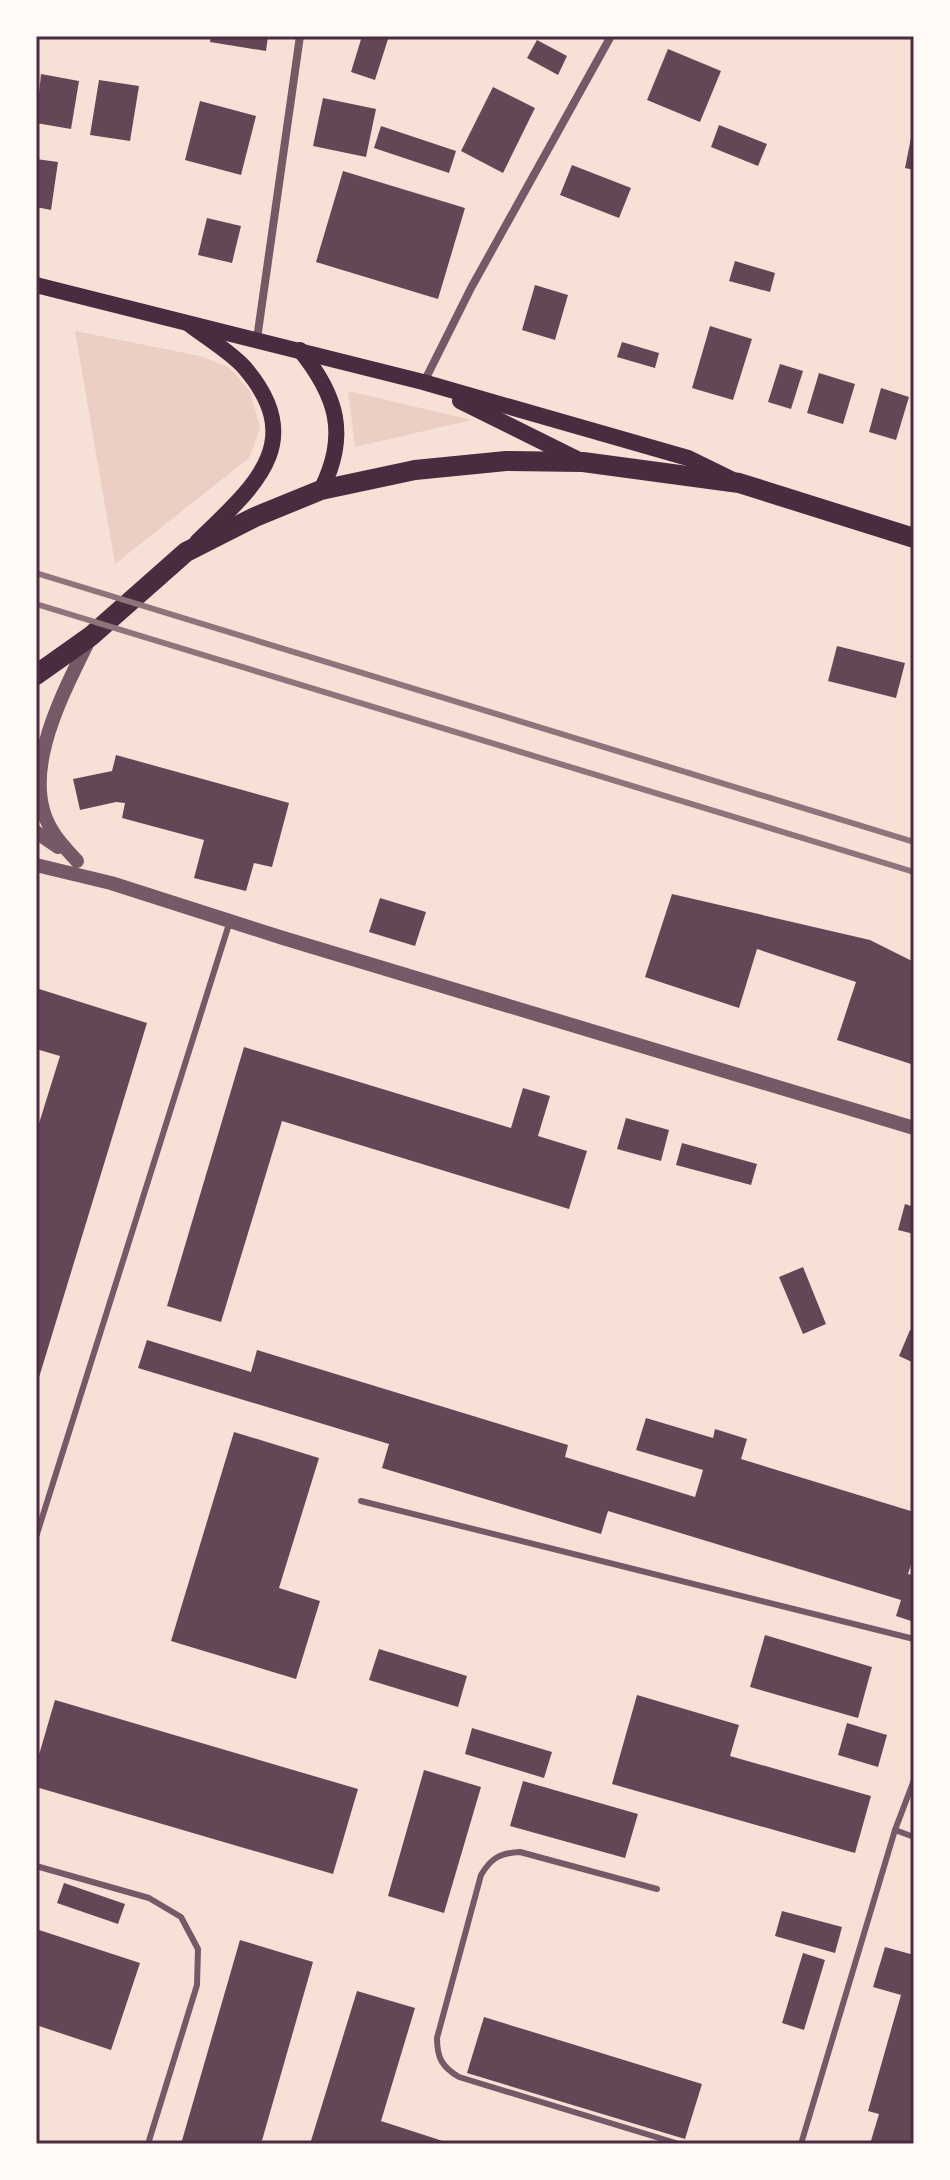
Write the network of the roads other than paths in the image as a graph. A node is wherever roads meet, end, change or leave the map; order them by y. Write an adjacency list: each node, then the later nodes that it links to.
1 (300, 36): 5 (street)
2 (611, 36): 7 (street)
3 (36, 285): 4 (main road)
4 (185, 322): 5 (main road); 12 (main road)
5 (257, 339): 6 (main road)
6 (300, 350): 7 (main road); 10 (main road)
7 (423, 382): 8 (main road); 9 (main road)
8 (583, 462): 9 (main road); 10 (main road)
9 (739, 483): 11 (main road)
10 (321, 490): 12 (main road)
11 (914, 539)
12 (186, 552): 13 (main road)
13 (91, 636): 14 (main road); 16 (street)
14 (36, 675)
15 (36, 832): 16 (street)
16 (77, 861): 18 (street)
17 (36, 865): 18 (street)
18 (111, 883): 19 (street)
19 (230, 921): 20 (street); 22 (lane)
20 (914, 1128)
21 (361, 1501): 23 (lane)
22 (36, 1537)
23 (914, 1639)
24 (914, 1780): 25 (lane)
25 (895, 1830): 26 (lane); 31 (lane)
26 (914, 1837)
27 (36, 1866): 29 (lane)
28 (657, 1889): 30 (lane)
29 (148, 2144)
30 (679, 2144)
31 (801, 2144)

